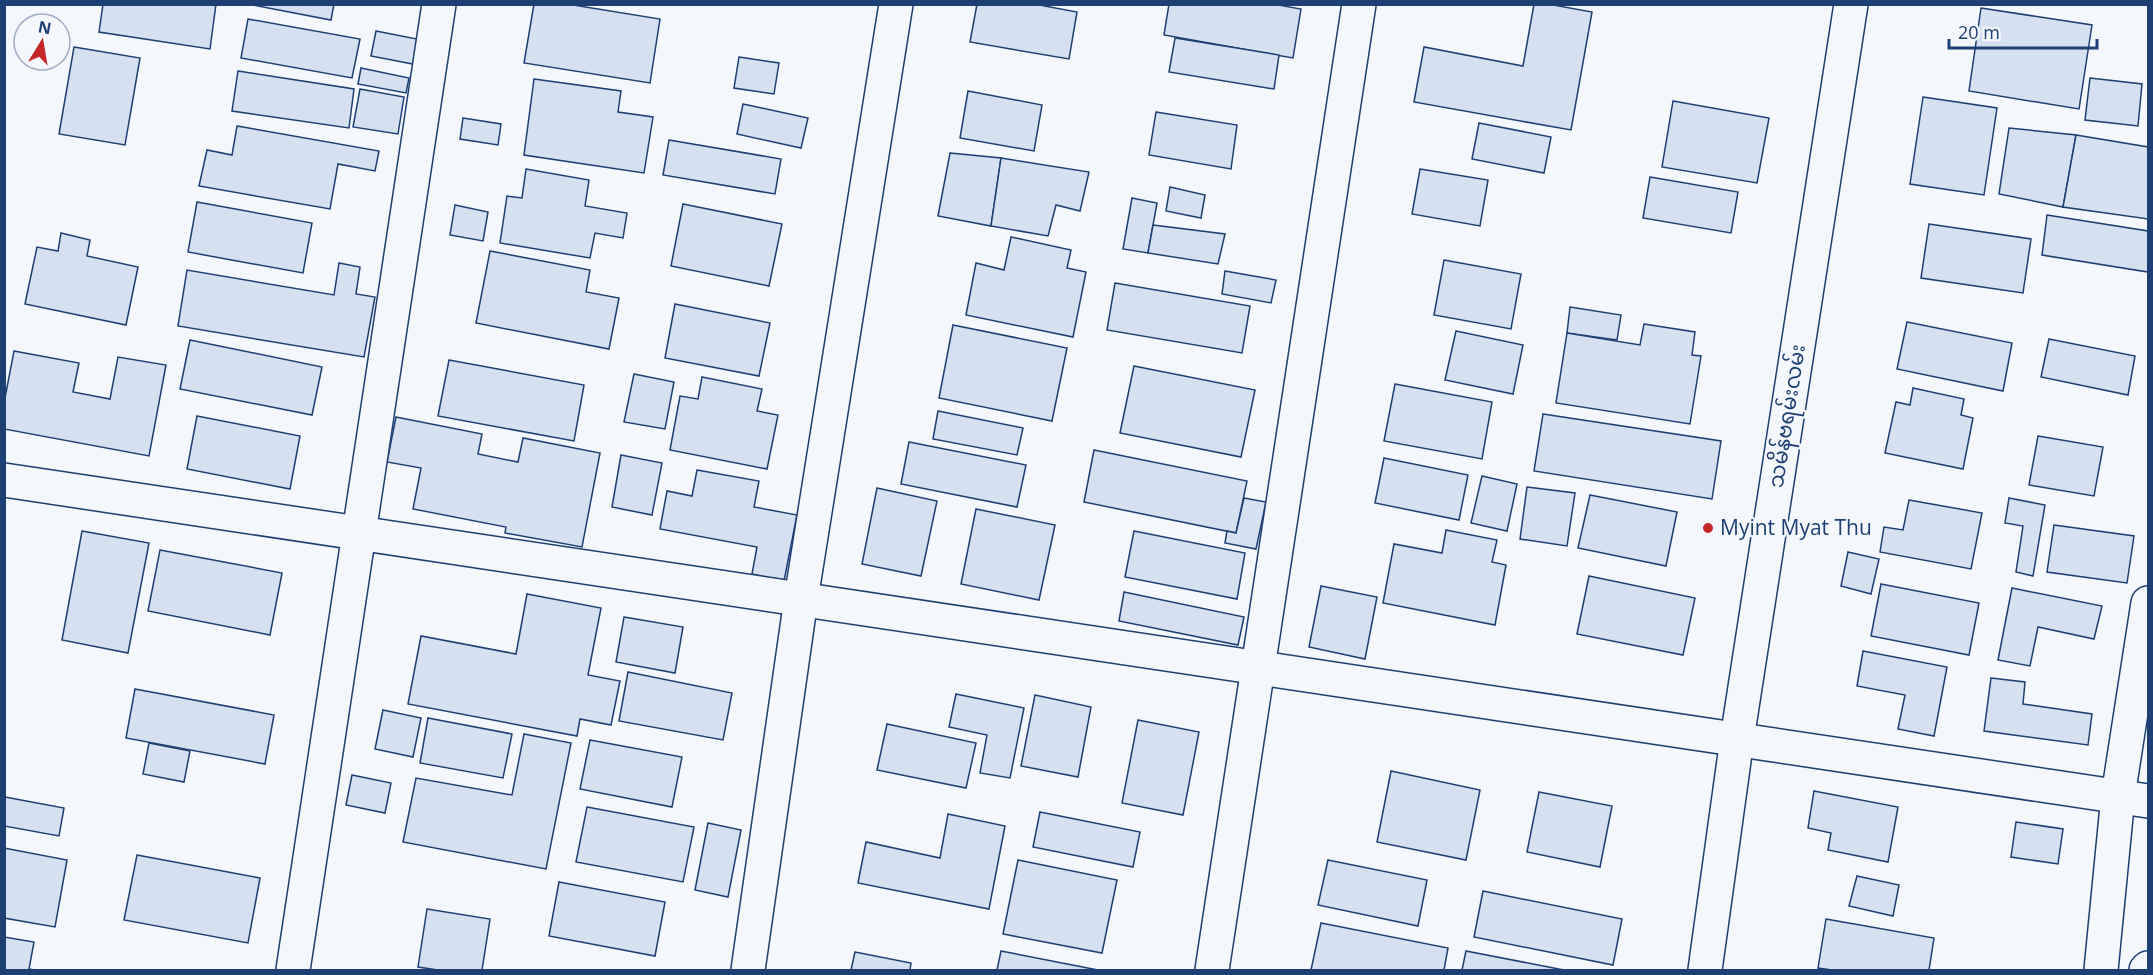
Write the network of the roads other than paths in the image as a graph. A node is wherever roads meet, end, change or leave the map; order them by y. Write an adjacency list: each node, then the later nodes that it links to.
1 (439, 4): 6 (street)
2 (896, 4): 7 (street)
3 (1359, 4): 9 (street)
4 (1851, 4): 10 (street, သမိန်ဗရမ်းလမ်း)
5 (4, 480): 6 (street)
6 (360, 533): 7 (street); 12 (street)
7 (801, 599): 9 (street); 13 (street)
8 (2148, 603): 11 (street)
9 (1257, 668): 10 (street); 14 (street)
10 (1737, 739): 11 (street); 15 (street, သမိန်ဗရမ်းလမ်း)
11 (2133, 799): 16 (street)
12 (293, 970)
13 (748, 970)
14 (1212, 970)
15 (1705, 970)
16 (2101, 970)

